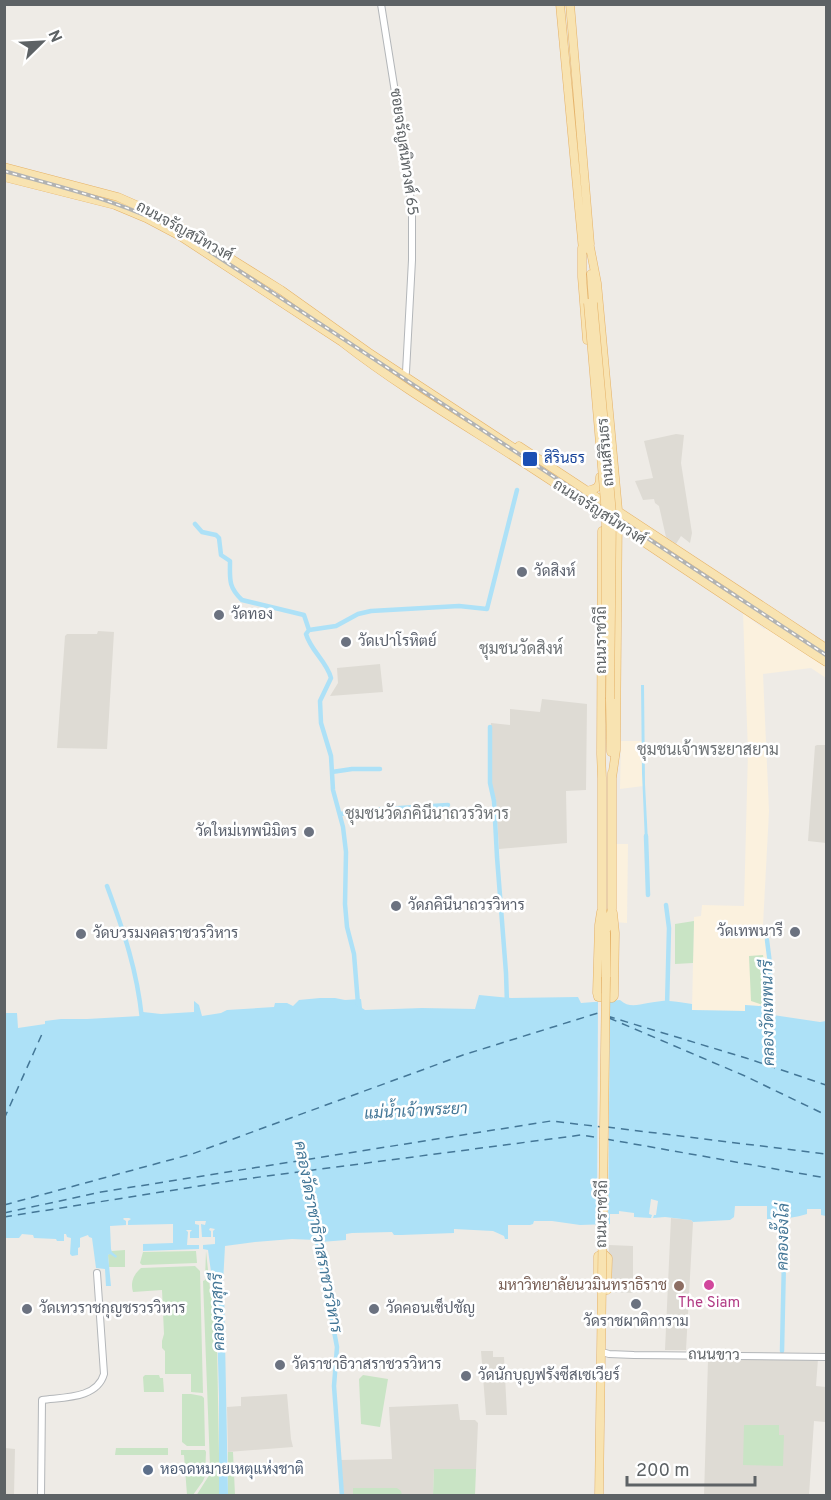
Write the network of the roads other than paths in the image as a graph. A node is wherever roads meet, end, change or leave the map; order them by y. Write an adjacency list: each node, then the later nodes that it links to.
1 (381, 4): 11 (street, ซอยจรัญสนิทวงศ์ 65)
2 (560, 4): 8 (main road, ถนนสิรินธร)
3 (570, 4): 7 (main road, ถนนสิรินธร)
4 (4, 167): 6 (main road, ถนนจรัญสนิทวงศ์)
5 (4, 177): 6 (main road, ถนนจรัญสนิทวงศ์)
6 (157, 219): 10 (main road, ถนนจรัญสนิทวงศ์)
7 (589, 242): 9 (main road, ถนนสิรินธร); 13 (main road, ถนนสิรินธร)
8 (582, 248): 9 (main road, ถนนสิรินธร); 12 (main road, ถนนสิรินธร)
9 (591, 303): 28 (main road, ถนนสิรินธร, bridge)
10 (344, 339): 11 (main road, ถนนจรัญสนิทวงศ์); 14 (main road, ถนนจรัญสนิทวงศ์); 16 (main road, ถนนจรัญสนิทวงศ์)
11 (406, 372): 15 (main road, ถนนจรัญสนิทวงศ์)
12 (596, 431): 13 (main road); 17 (main road, ถนนสิรินธร)
13 (612, 432): 20 (main road, ถนนสิรินธร)
14 (520, 453)
15 (534, 456): 16 (main road); 18 (main road, ถนนจรัญสนิทวงศ์)
16 (530, 468): 21 (main road, ถนนจรัญสนิทวงศ์)
17 (600, 477): 18 (main road); 19 (main road, ถนนสิรินธร)
18 (586, 491): 19 (main road, ถนนจรัญสนิทวงศ์)
19 (602, 501): 20 (main road, ถนนจรัญสนิทวงศ์); 21 (main road, ถนนราชวิถี)
20 (618, 512): 22 (main road, ถนนสิรินธร); 23 (main road, ถนนจรัญสนิทวงศ์)
21 (603, 515): 22 (main road, ถนนจรัญสนิทวงศ์); 29 (main road, ถนนราชวิถี)
22 (619, 525): 24 (main road, ถนนจรัญสนิทวงศ์); 30 (main road, ถนนราชวิถี)
23 (667, 543): 24 (main road); 26 (main road, ถนนจรัญสนิทวงศ์)
24 (665, 556): 27 (main road, ถนนจรัญสนิทวงศ์)
25 (700, 572): 26 (main road, ถนนจรัญสนิทวงศ์)
26 (826, 652)
27 (826, 662)
28 (608, 699): 29 (main road, ถนนราชวิถี); 30 (main road, ถนนราชวิถี)
29 (602, 778): 31 (main road, ถนนราชวิถี)
30 (612, 778): 32 (main road, ถนนราชวิถี)
31 (602, 909): 32 (main road); 33 (main road, ถนนราชวิถี)
32 (612, 909): 33 (main road, ถนนราชวิถี)
33 (606, 933): 35 (main road, ถนนราชวิถี, bridge)
34 (97, 1273): 37 (street)
35 (605, 1353): 35 (main road); 36 (street, ถนนขาว); 38 (main road, ถนนราชวิถี)
36 (826, 1357)
37 (41, 1496)
38 (599, 1496)

